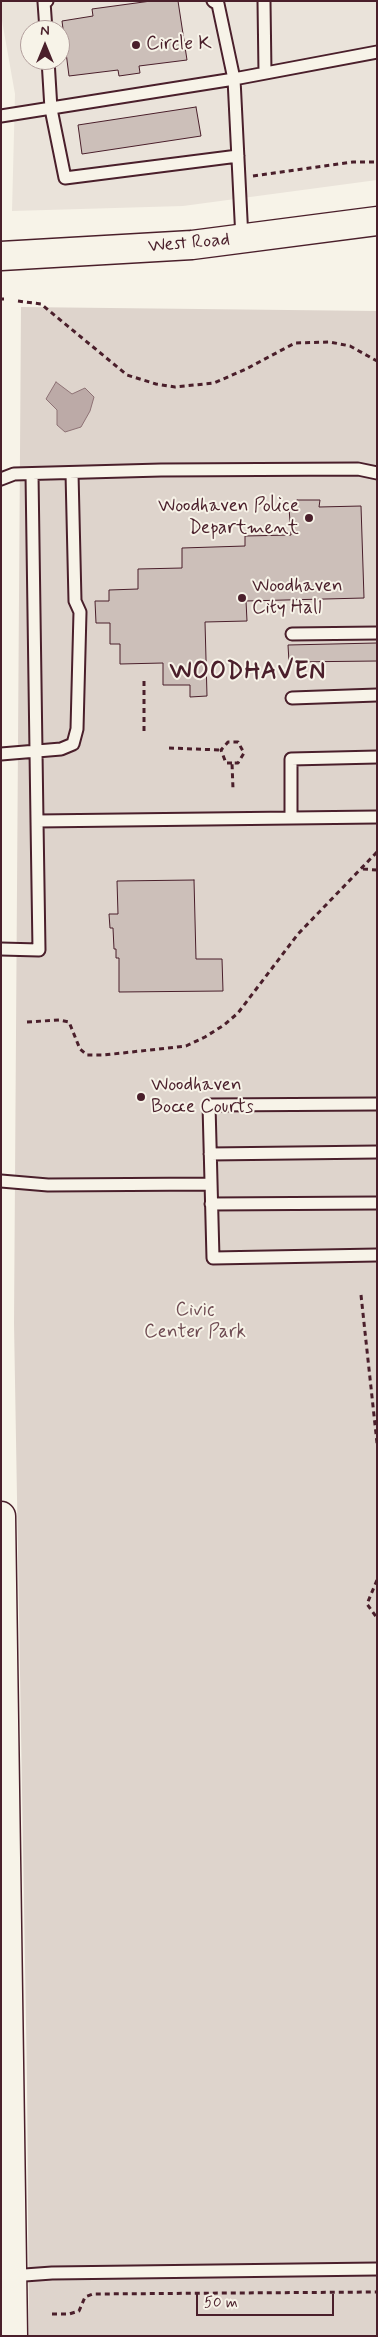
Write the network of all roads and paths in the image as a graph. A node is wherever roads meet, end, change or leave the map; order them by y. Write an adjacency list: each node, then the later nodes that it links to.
1 (47, 1): 4 (lane)
2 (213, 1): 8 (lane)
3 (264, 1): 7 (lane)
4 (45, 20)
5 (377, 52): 7 (lane)
6 (49, 70): 9 (lane)
7 (265, 73): 8 (lane)
8 (234, 79): 9 (lane); 11 (lane)
9 (52, 109): 10 (lane); 11 (lane)
10 (1, 116)
11 (238, 156): 15 (lane)
12 (377, 162): 13 (path)
13 (253, 176)
14 (377, 222): 15 (street, West Road)
15 (242, 239): 16 (street, West Road)
16 (1, 256)
17 (18, 301): 18 (path)
18 (377, 361)
19 (72, 473): 20 (lane); 21 (lane); 31 (lane)
20 (32, 474): 22 (lane); 31 (lane)
21 (377, 474)
22 (1, 479)
23 (377, 633): 24 (lane)
24 (292, 634)
25 (144, 680): 28 (path)
26 (377, 695): 27 (lane)
27 (292, 698)
28 (144, 731)
29 (169, 748): 30 (path)
30 (221, 750): 34 (path); 34 (path)
31 (36, 751): 32 (lane); 38 (lane)
32 (1, 754)
33 (377, 757): 37 (lane)
34 (232, 763): 35 (path)
35 (233, 789)
36 (377, 817): 37 (lane)
37 (291, 818): 38 (lane)
38 (37, 821): 42 (lane)
39 (377, 852): 40 (path)
40 (362, 868): 41 (path); 43 (path)
41 (377, 870)
42 (1, 949)
43 (27, 1022)
44 (377, 1104): 46 (lane)
45 (377, 1152): 46 (lane)
46 (210, 1154): 48 (lane)
47 (1, 1181): 48 (lane)
48 (210, 1184): 50 (lane)
49 (377, 1203): 50 (lane)
50 (211, 1204): 51 (lane)
51 (377, 1255)
52 (361, 1295): 53 (path)
53 (377, 1443)
54 (1, 1516): 55 (street)
55 (2, 1563): 59 (street)
56 (377, 1580): 57 (path)
57 (377, 1618)
58 (377, 2269): 59 (lane)
59 (6, 2276): 62 (street)
60 (377, 2292): 61 (path)
61 (52, 2314)
62 (12, 2336)

